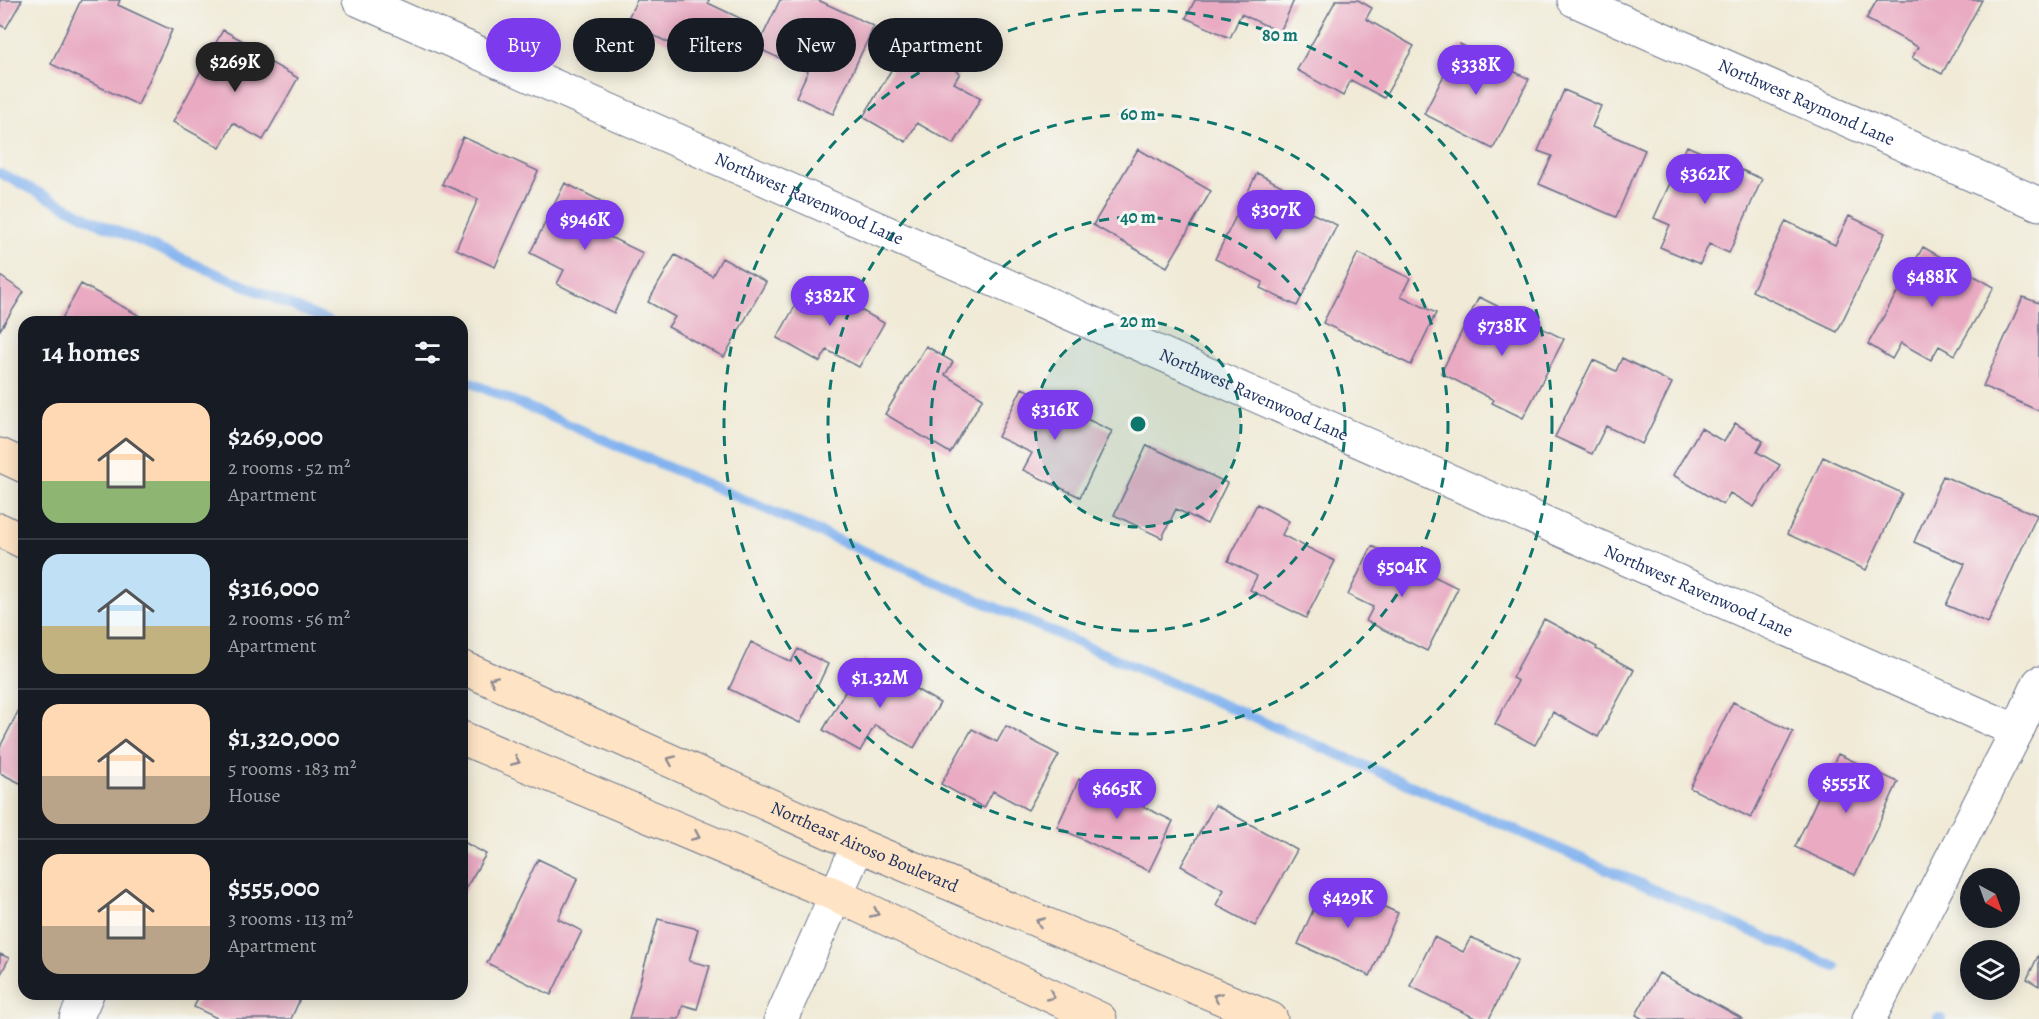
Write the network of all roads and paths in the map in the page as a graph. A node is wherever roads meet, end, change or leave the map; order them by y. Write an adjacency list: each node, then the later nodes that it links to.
1 (359, 0): 10 (street, Northwest Ravenwood Lane)
2 (1574, 0): 3 (street, Northwest Raymond Lane)
3 (2039, 204)
4 (0, 454): 5 (main road)
5 (18, 463)
6 (0, 530): 7 (main road)
7 (18, 539)
8 (468, 670): 12 (main road, Northeast Airoso Boulevard, one-way to 8)
9 (2039, 683): 10 (street)
10 (2017, 731): 19 (street)
11 (468, 741): 13 (main road, one-way to 13)
12 (858, 845): 13 (street); 18 (main road, Northeast Airoso Boulevard, one-way to 12)
13 (836, 895): 16 (street); 17 (main road, one-way to 17)
14 (84, 1000): 15 (street)
15 (76, 1019)
16 (781, 1019)
17 (1100, 1019)
18 (1271, 1019)
19 (1869, 1019)

